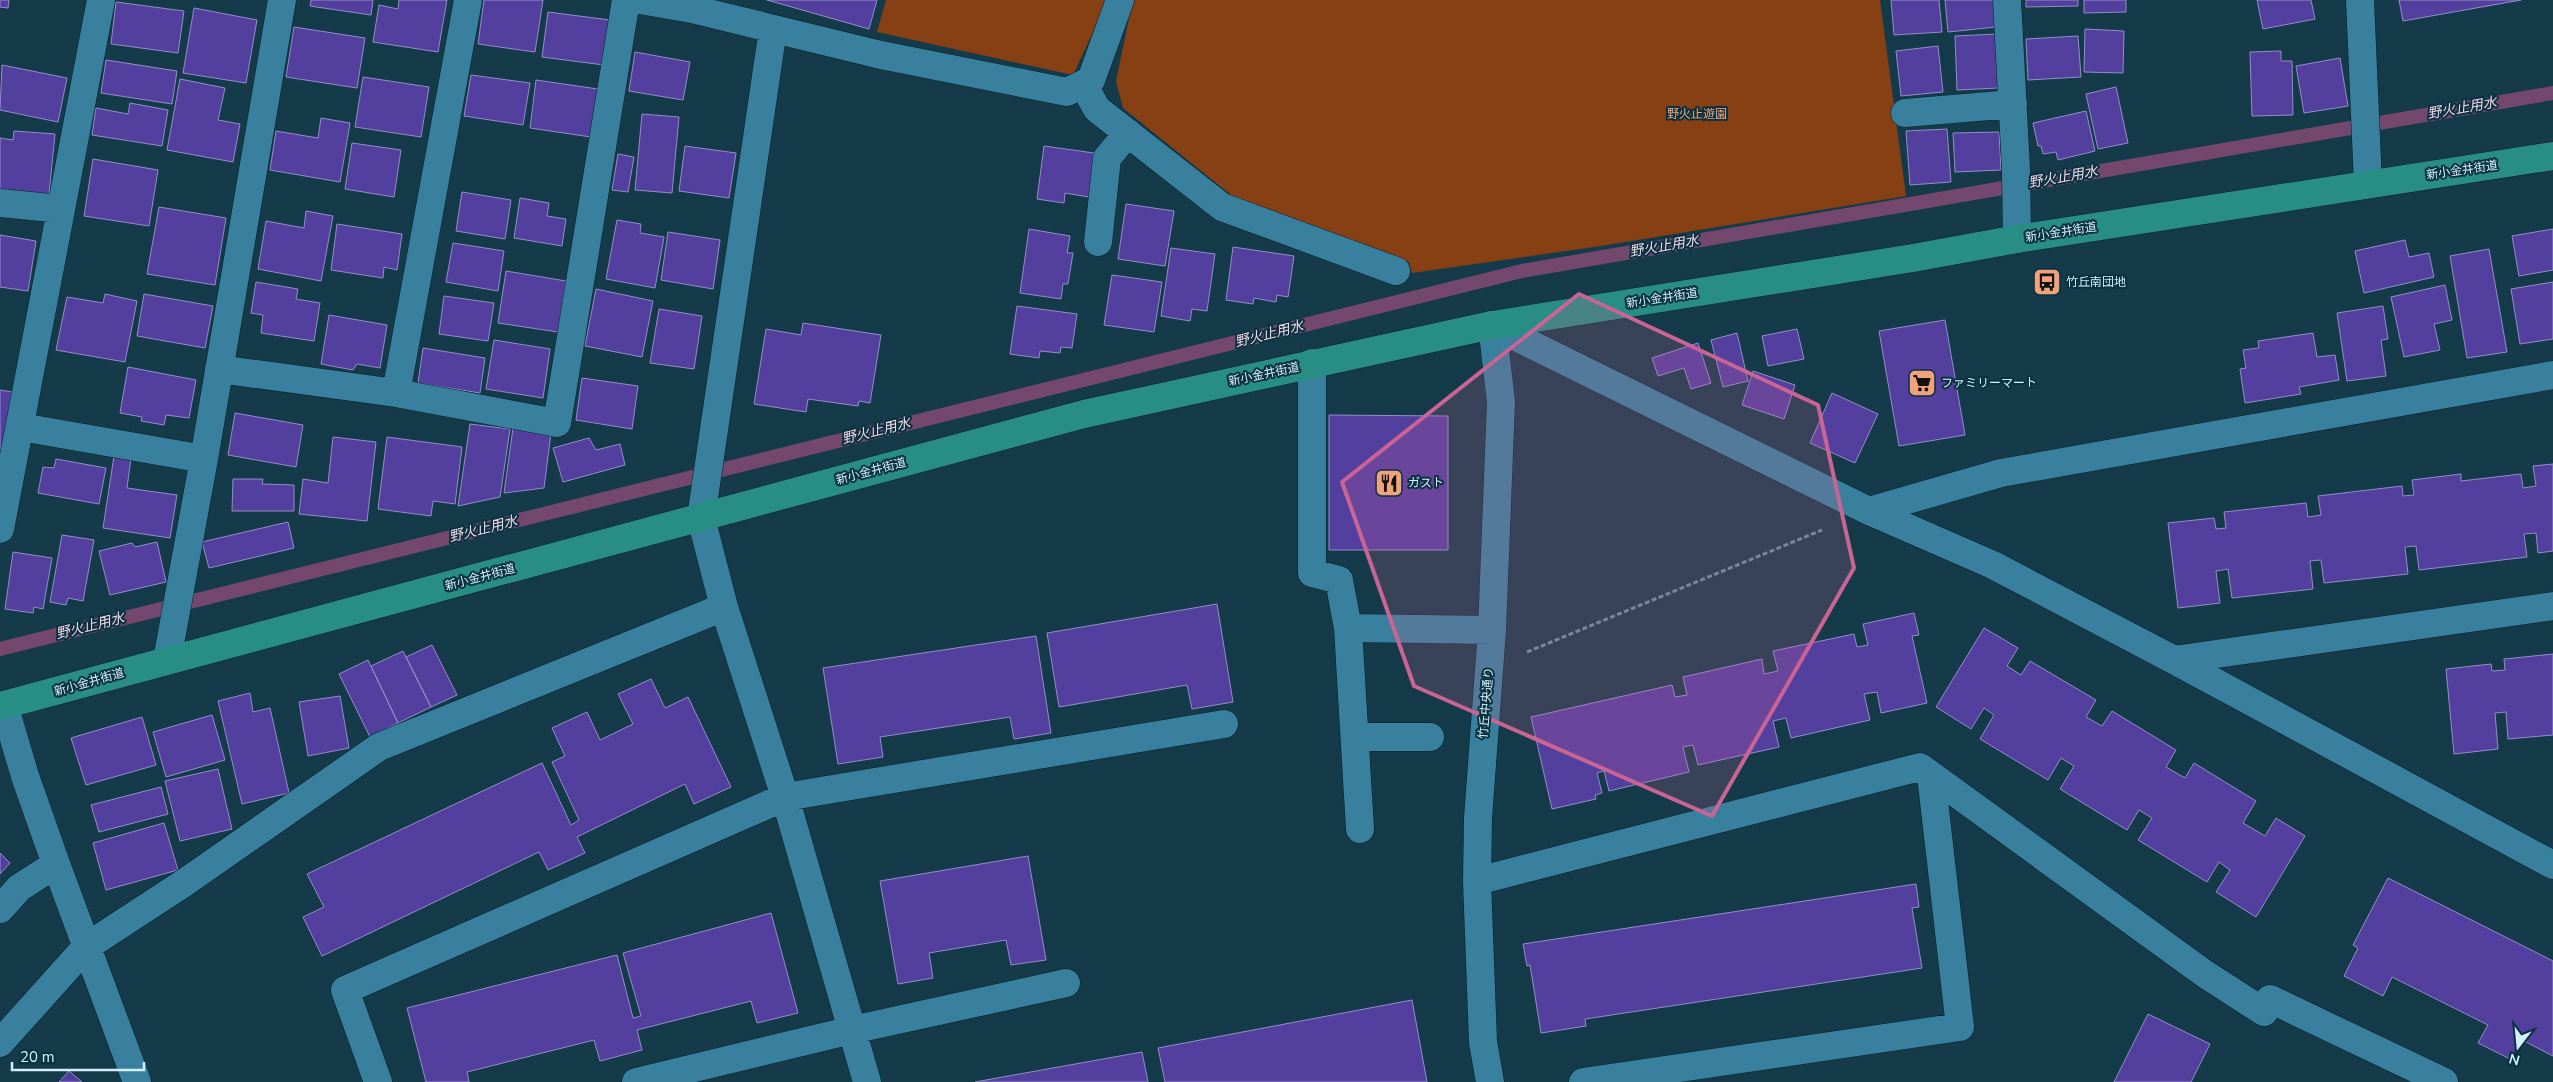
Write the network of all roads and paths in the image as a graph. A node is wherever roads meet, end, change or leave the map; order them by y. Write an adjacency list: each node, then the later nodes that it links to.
1 (101, 0): 18 (street)
2 (282, 0): 24 (street)
3 (468, 0): 26 (street)
4 (626, 0): 26 (street)
5 (640, 0): 9 (street)
6 (1120, 0): 11 (street)
7 (2007, 0): 12 (street)
8 (2360, 0): 16 (street)
9 (693, 5): 10 (street)
10 (773, 29): 11 (street); 30 (street)
11 (1083, 84): 14 (street)
12 (2013, 104): 13 (street); 19 (street)
13 (1905, 113)
14 (1128, 133): 20 (street); 21 (street)
15 (2553, 156): 16 (main road, 新小金井街道)
16 (2368, 184): 19 (main road, 新小金井街道)
17 (0, 203): 18 (street)
18 (61, 208): 27 (street)
19 (2016, 239): 22 (main road, 新小金井街道)
20 (1098, 242)
21 (1396, 271)
22 (1492, 325): 23 (main road, 新小金井街道); 29 (street); 35 (street, 竹丘中央通り)
23 (1312, 364): 30 (main road, 新小金井街道); 34 (street)
24 (220, 369): 26 (street); 28 (street)
25 (2553, 375): 29 (street)
26 (396, 393)
27 (21, 428): 28 (street); 31 (street)
28 (204, 459): 36 (street)
29 (1869, 511): 37 (street); 38 (path)
30 (701, 518): 33 (street); 36 (main road, 新小金井街道)
31 (0, 529)
32 (2553, 606): 37 (street)
33 (724, 607): 44 (street); 50 (street)
34 (1348, 628): 35 (street); 41 (street)
35 (1492, 630): 38 (street, 竹丘中央通り)
36 (167, 660): 39 (main road, 新小金井街道)
37 (2174, 660): 47 (street)
38 (1490, 667): 48 (street, 竹丘中央通り)
39 (2, 706): 46 (street)
40 (1224, 724): 44 (street)
41 (1355, 736): 42 (street); 45 (street)
42 (1430, 737)
43 (1931, 775): 48 (street); 59 (street); 60 (street)
44 (784, 797): 52 (street); 55 (street)
45 (1360, 829)
46 (56, 864): 49 (street); 50 (street)
47 (2553, 865)
48 (1477, 881): 58 (street, 竹丘中央通り)
49 (0, 909)
50 (86, 947): 53 (street); 54 (street)
51 (1066, 983): 52 (street)
52 (852, 1030): 56 (street); 57 (street)
53 (0, 1043)
54 (137, 1082)
55 (378, 1082)
56 (636, 1082)
57 (867, 1082)
58 (1490, 1082)
59 (1583, 1082)
60 (2444, 1082)

